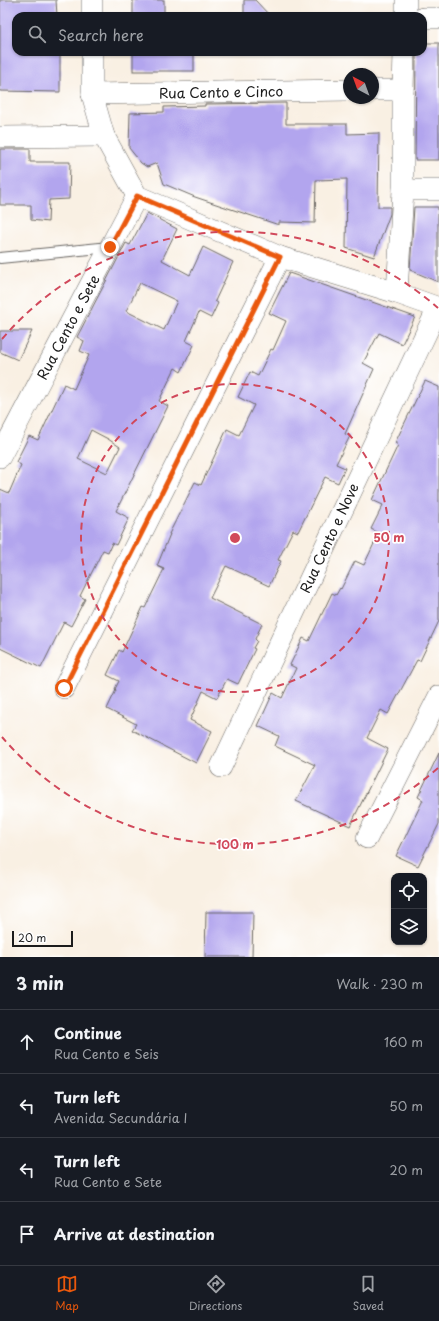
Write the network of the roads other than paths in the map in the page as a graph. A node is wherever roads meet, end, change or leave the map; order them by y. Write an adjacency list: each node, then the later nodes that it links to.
1 (92, 0): 3 (street)
2 (406, 0): 4 (street)
3 (92, 12)
4 (406, 12)
5 (427, 18): 6 (street)
6 (439, 18)
7 (92, 56): 12 (street)
8 (404, 56): 11 (street)
9 (343, 90): 12 (street, Rua Cento e Cinco)
10 (379, 90): 11 (street)
11 (403, 90): 15 (street)
12 (92, 94): 13 (street)
13 (104, 136): 14 (street); 17 (street)
14 (0, 137)
15 (403, 190): 16 (street); 21 (street)
16 (439, 190)
17 (137, 196): 18 (street, Rua Cento e Sete); 19 (street)
18 (110, 247): 20 (lane); 23 (street, Rua Cento e Sete)
19 (280, 257): 21 (street); 24 (street)
20 (0, 258)
21 (397, 294): 22 (street)
22 (438, 308): 26 (street, Rua Cento e Nove)
23 (0, 457)
24 (64, 688)
25 (439, 696): 27 (street)
26 (221, 768)
27 (368, 838)

